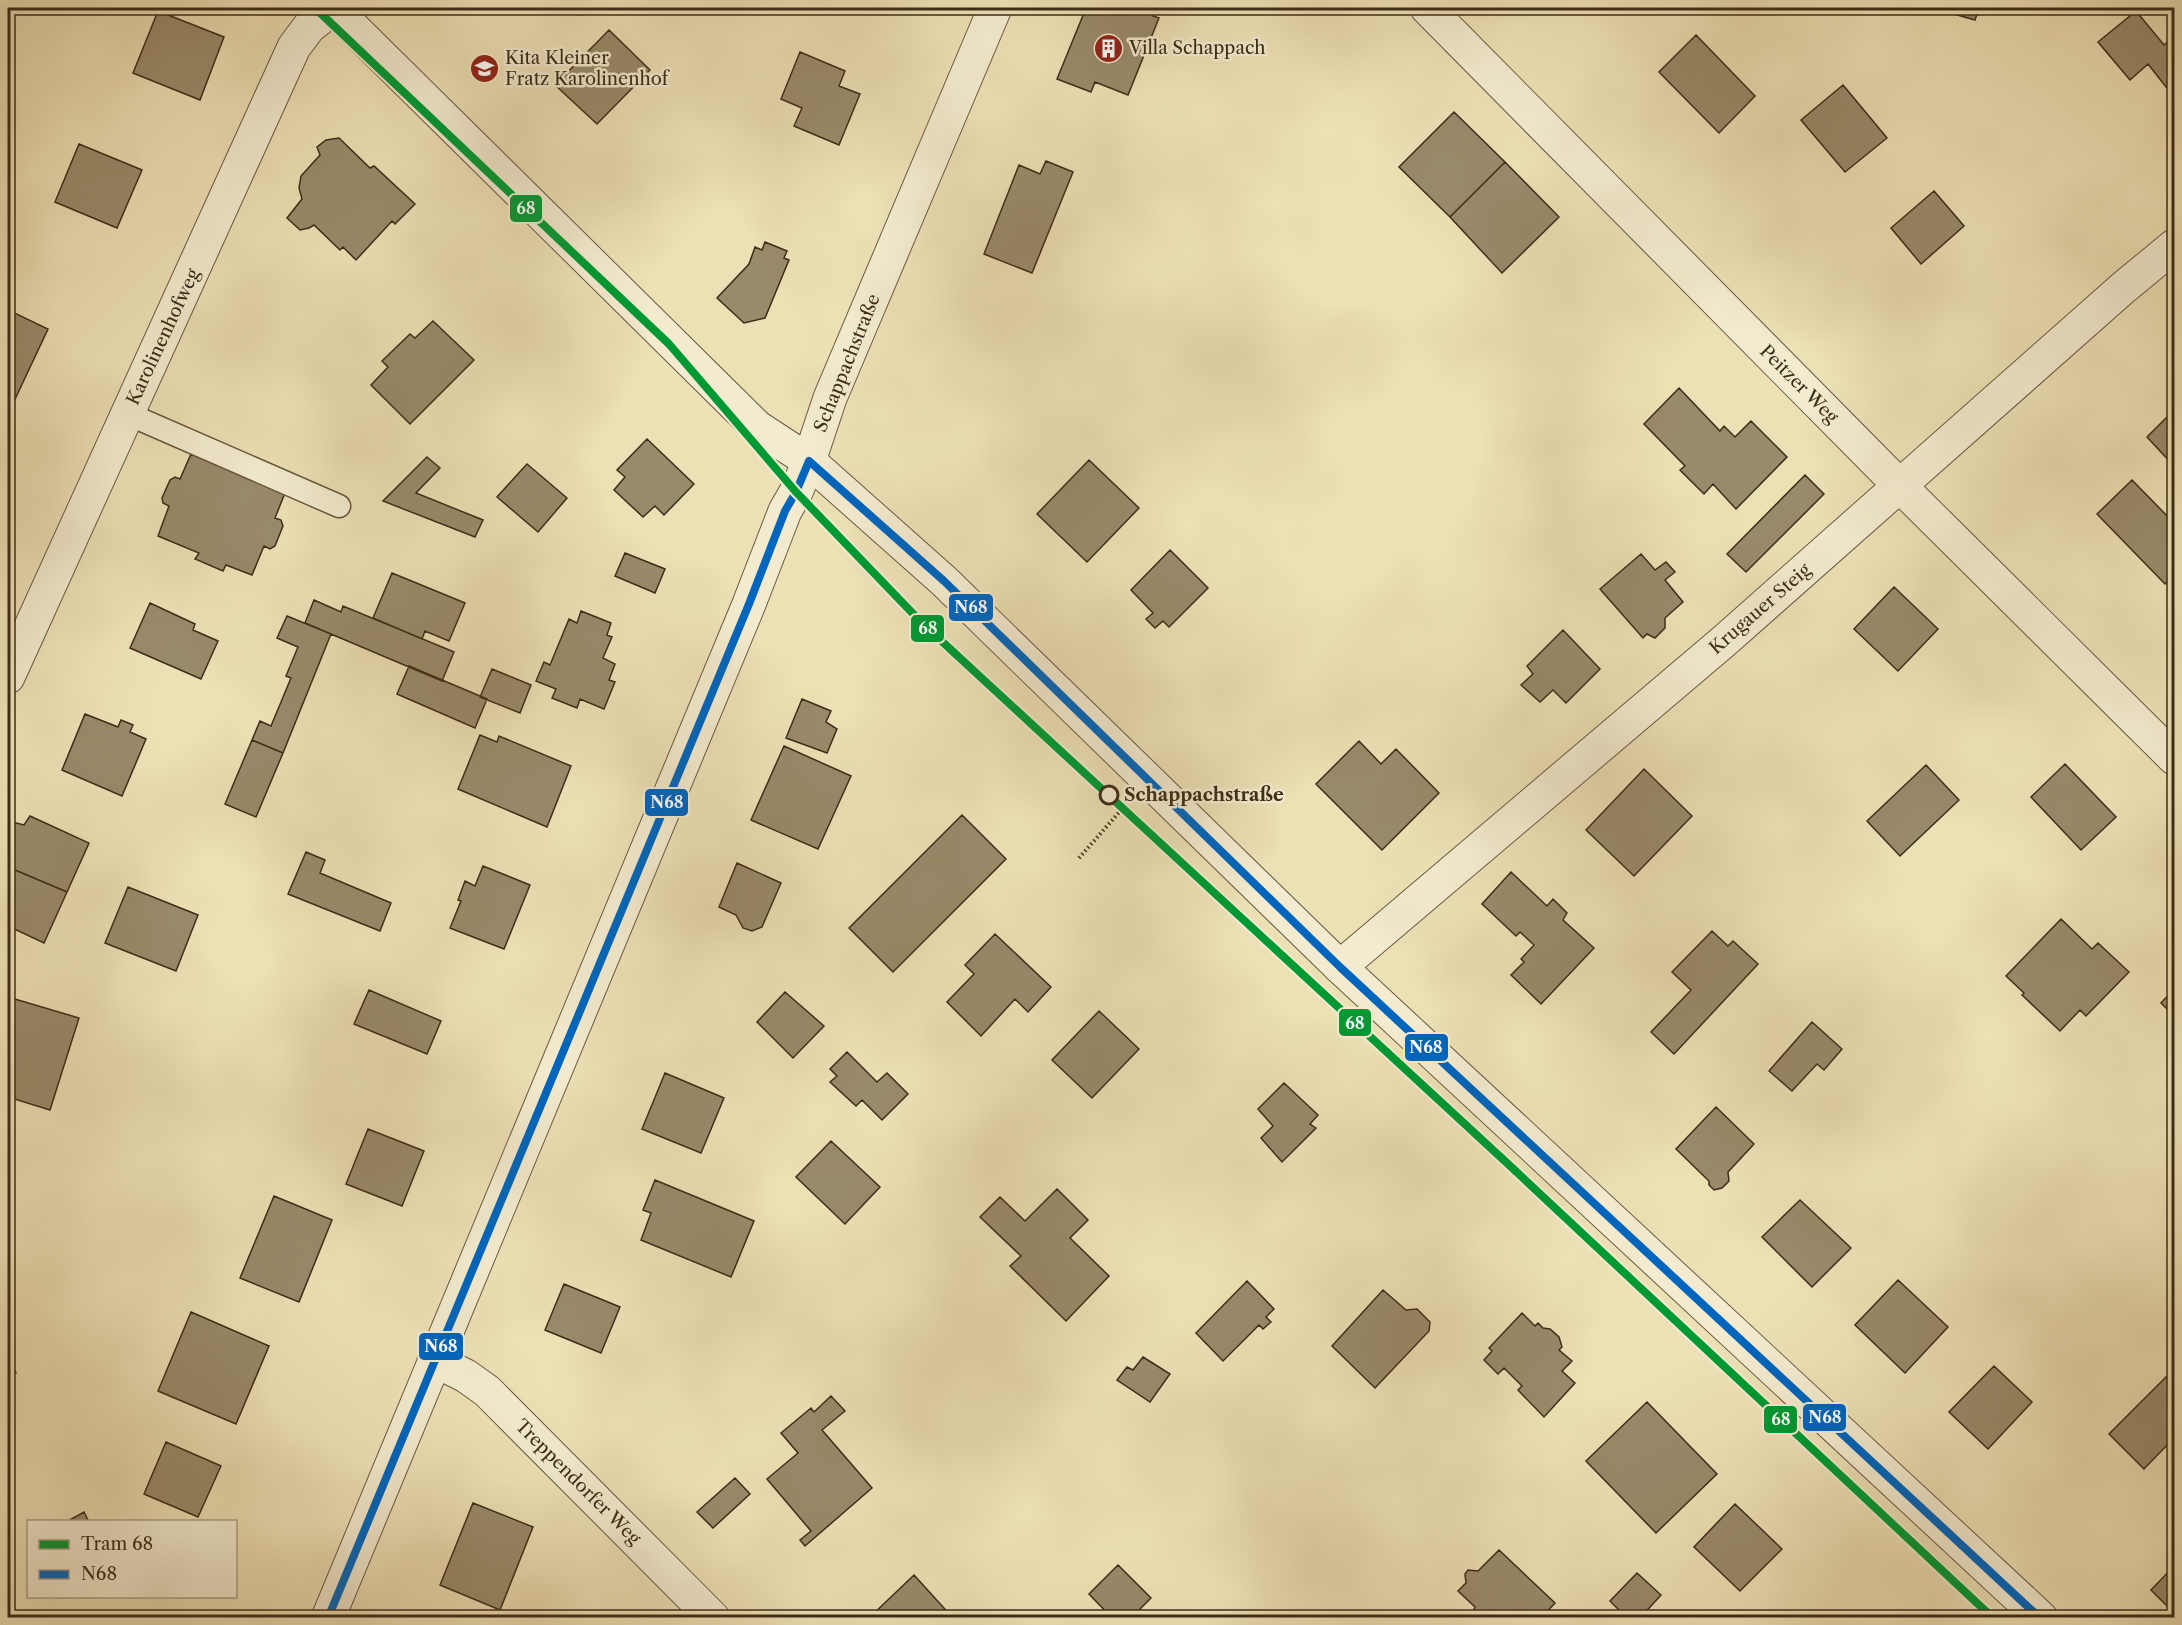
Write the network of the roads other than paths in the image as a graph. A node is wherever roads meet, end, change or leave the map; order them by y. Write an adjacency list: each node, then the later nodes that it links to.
1 (333, 8): 5 (street, Karolinenhofweg); 6 (street)
2 (995, 8): 6 (street, Schappachstraße)
3 (1427, 8): 7 (street, Peitzer Weg)
4 (2175, 246): 7 (street, Krugauer Steig)
5 (128, 414): 8 (lane); 9 (street, Karolinenhofweg)
6 (809, 461): 11 (street); 12 (street, Schappachstraße)
7 (1899, 486): 10 (street, Peitzer Weg); 11 (street, Krugauer Steig)
8 (339, 506)
9 (8, 677)
10 (2175, 758)
11 (1340, 967): 15 (street)
12 (434, 1360): 13 (street, Schappachstraße); 14 (street, Treppendorfer Weg)
13 (328, 1617)
14 (713, 1617)
15 (2041, 1617)

